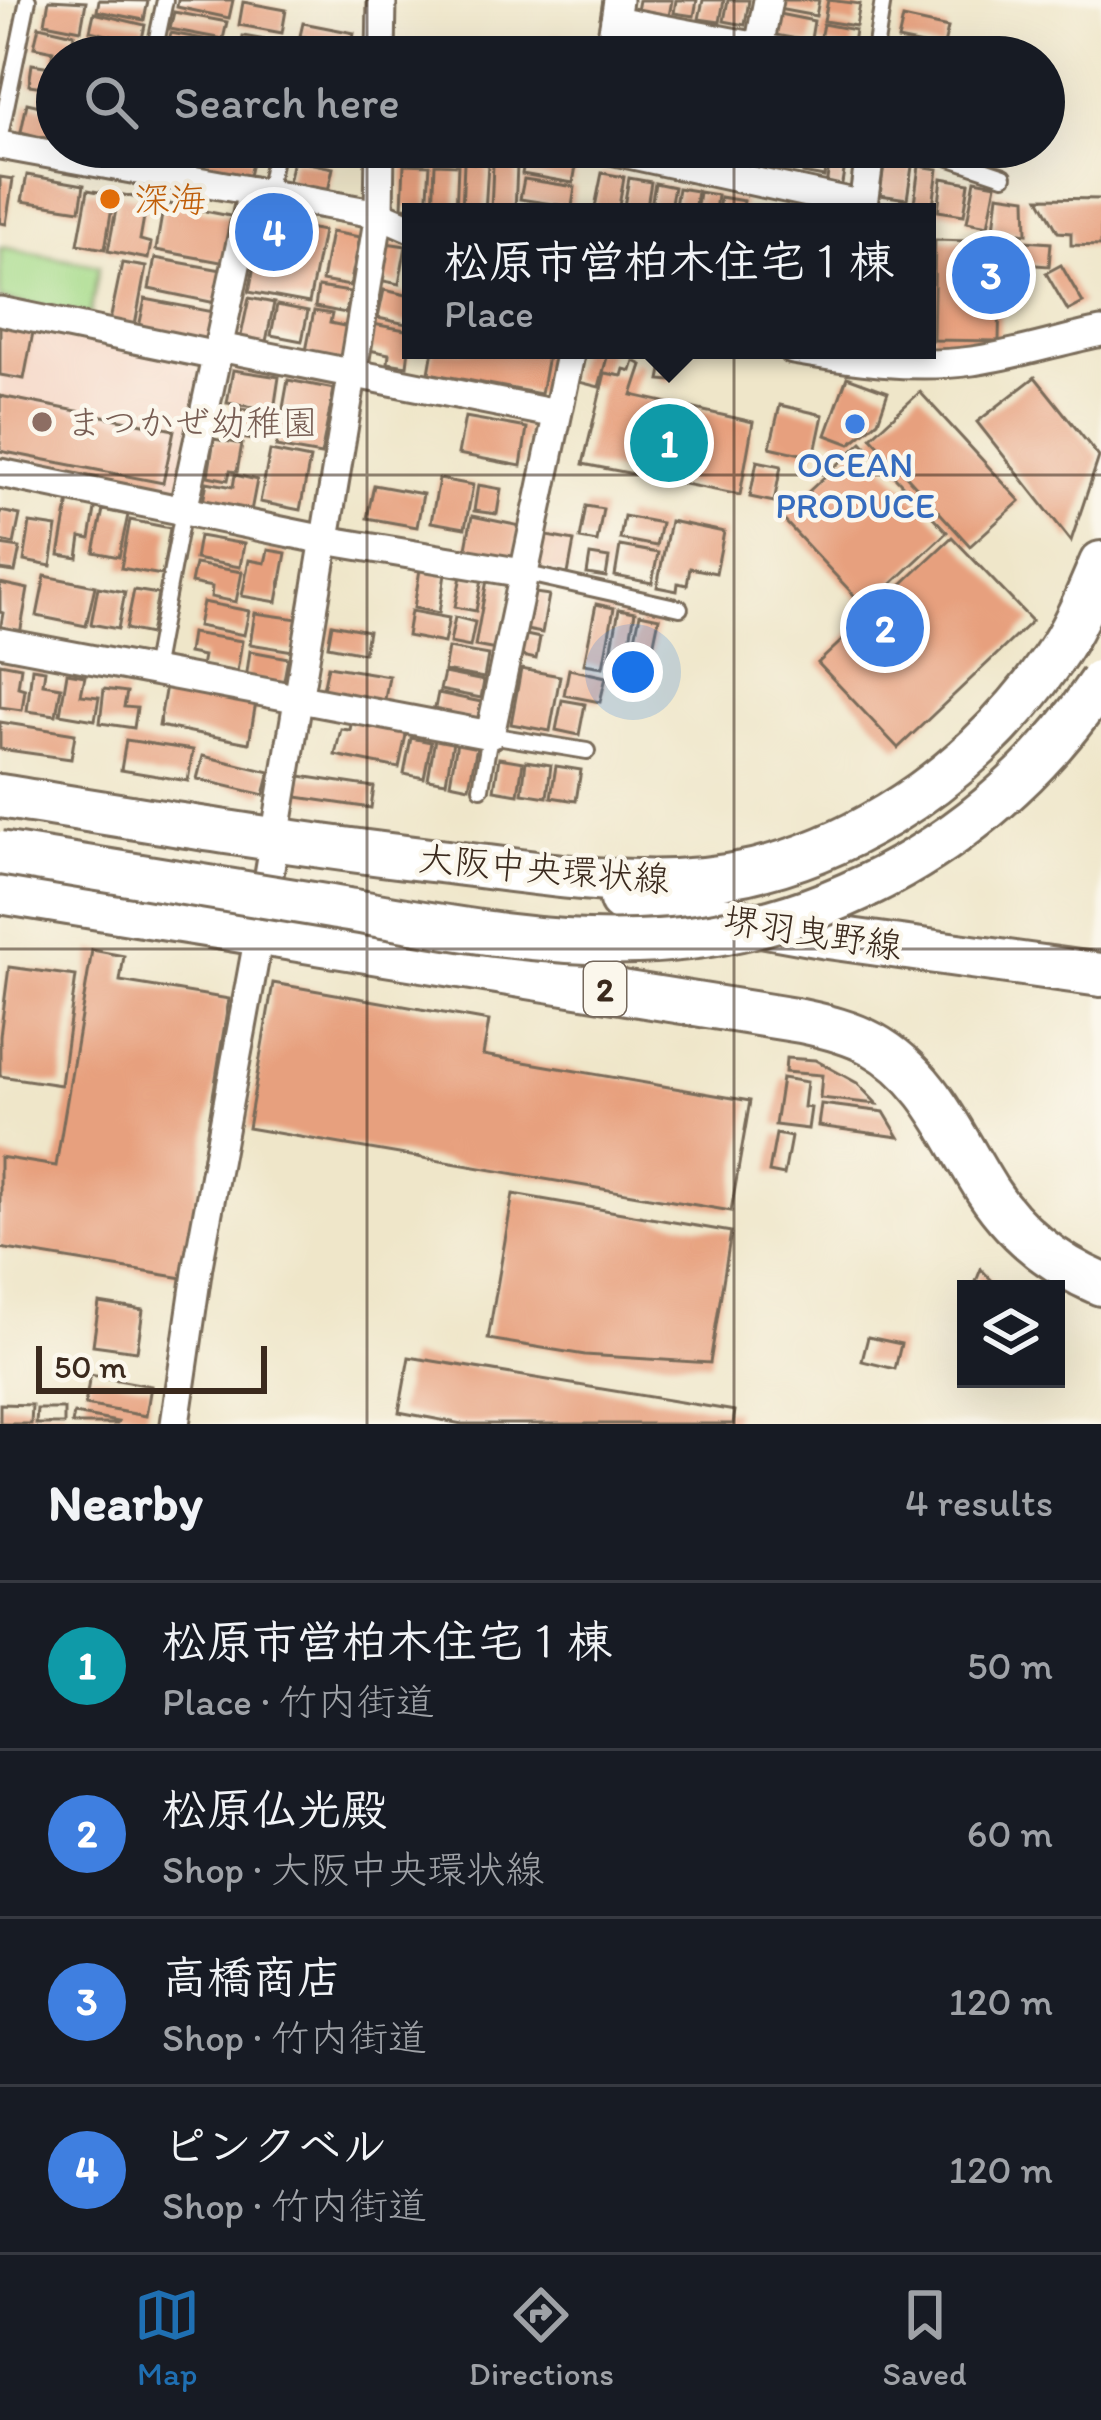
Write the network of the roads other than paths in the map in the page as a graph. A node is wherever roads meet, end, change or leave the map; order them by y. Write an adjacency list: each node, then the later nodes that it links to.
1 (28, 0): 12 (lane)
2 (165, 0): 7 (lane)
3 (382, 0): 8 (street)
4 (768, 0): 10 (street)
5 (883, 0): 11 (lane)
6 (616, 10): 9 (street)
7 (157, 36)
8 (381, 36)
9 (716, 36)
10 (761, 36)
11 (877, 36)
12 (0, 141): 13 (street)
13 (36, 146)
14 (170, 168): 21 (street)
15 (269, 168): 21 (lane)
16 (380, 168): 24 (street)
17 (688, 168): 22 (street)
18 (868, 168): 23 (street)
19 (980, 168): 20 (lane)
20 (1004, 176)
21 (260, 192): 24 (street); 28 (street)
22 (841, 203)
23 (864, 203)
24 (379, 214): 25 (street); 31 (street)
25 (402, 224)
26 (0, 311): 28 (street)
27 (1101, 332): 30 (street)
28 (218, 352): 31 (street); 34 (street)
29 (569, 359): 32 (street)
30 (879, 359)
31 (352, 375): 32 (street); 35 (street)
32 (557, 414): 37 (street)
33 (0, 473): 34 (street)
34 (183, 511): 35 (street); 40 (lane)
35 (325, 540): 37 (street); 42 (street)
36 (1101, 563): 47 (main road, 大阪中央環状線)
37 (523, 573): 38 (lane); 43 (street)
38 (680, 608)
39 (0, 642): 40 (street)
40 (153, 671): 42 (street)
41 (1101, 681): 48 (main road, 大阪中央環状線 / 2, bridge)
42 (298, 699): 43 (street); 47 (street)
43 (490, 735): 44 (lane); 45 (lane)
44 (586, 751)
45 (482, 788)
46 (0, 796): 47 (main road, 大阪中央環状線)
47 (294, 843): 50 (street); 51 (main road, 堺羽曳野線)
48 (0, 853)
49 (0, 892): 50 (main road, 2)
50 (259, 934): 52 (main road, 2); 53 (street)
51 (1101, 975)
52 (1101, 1284)
53 (175, 1424)

